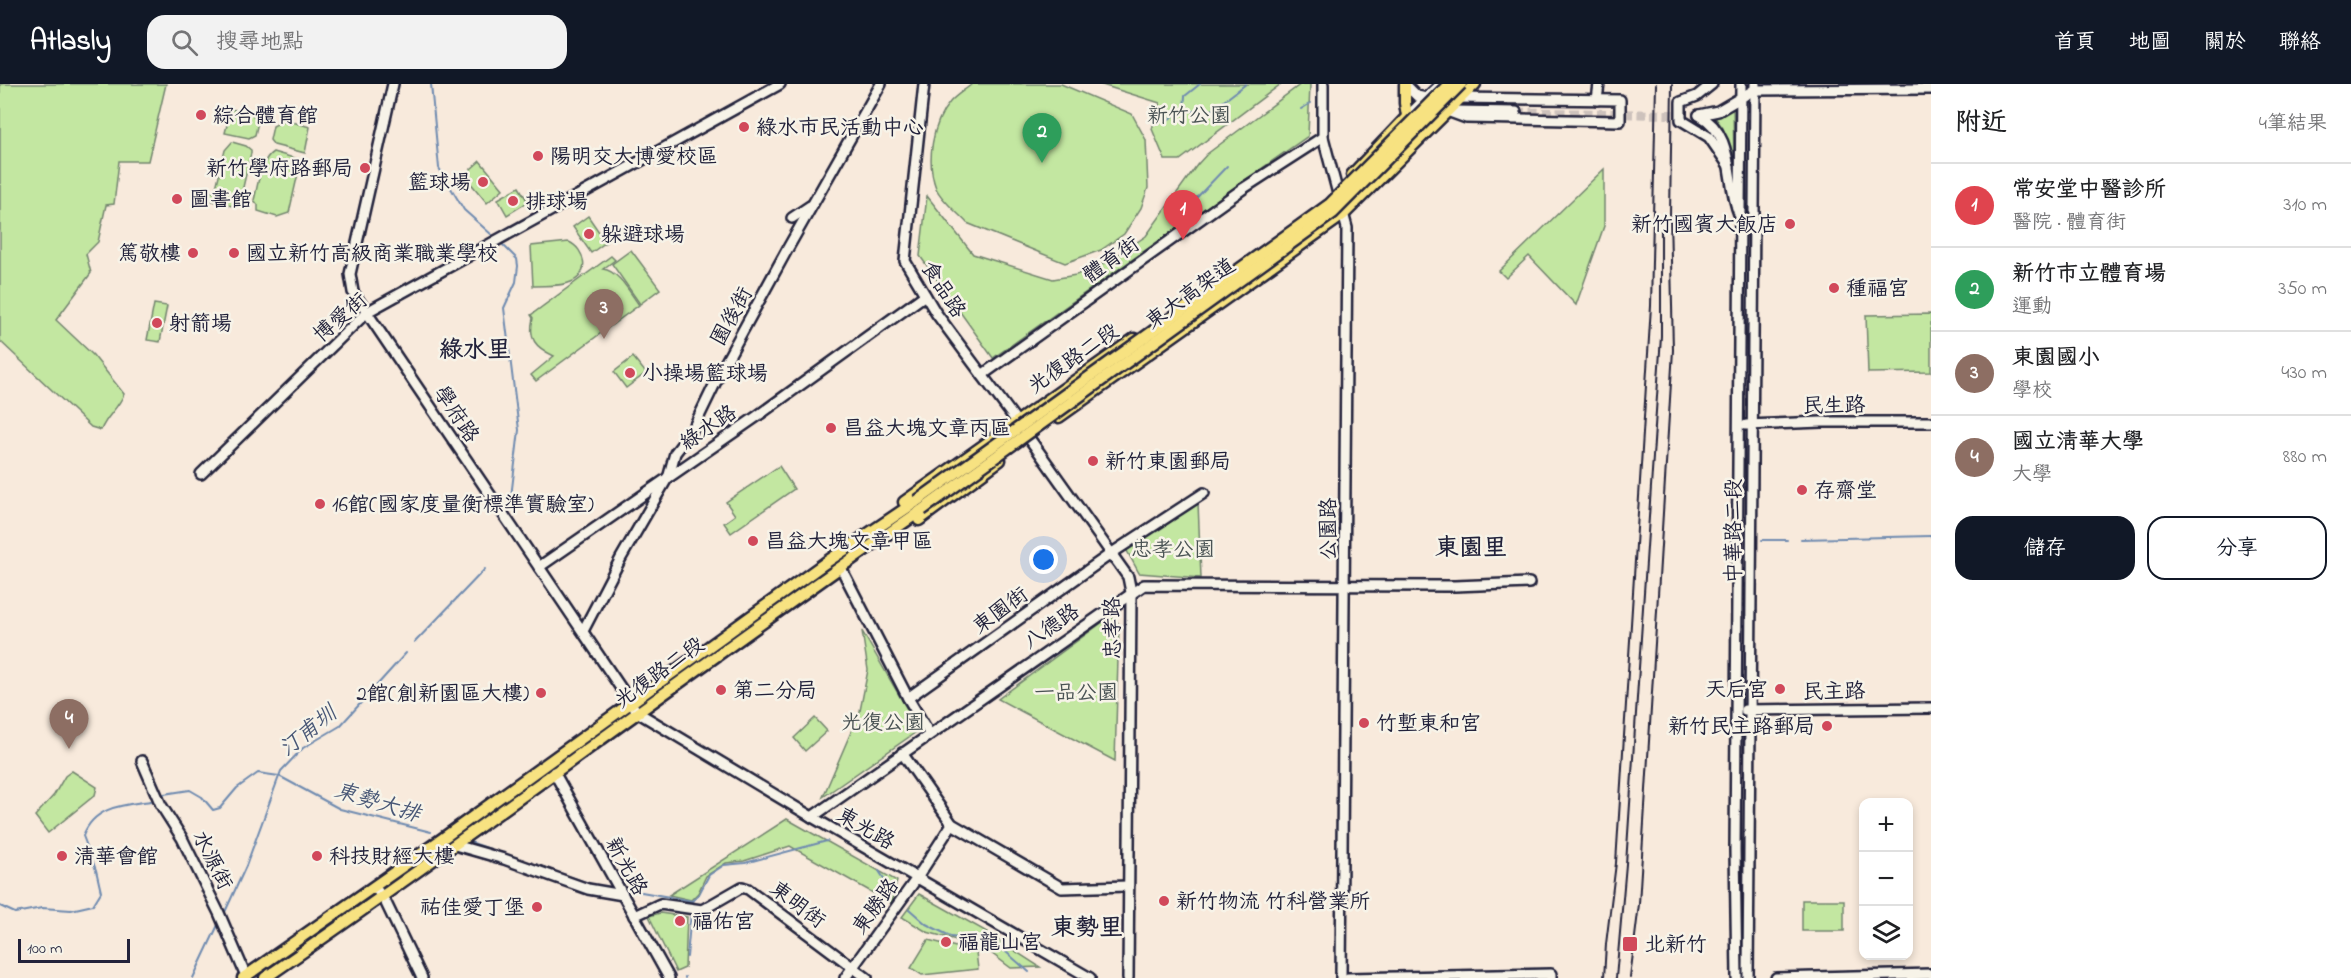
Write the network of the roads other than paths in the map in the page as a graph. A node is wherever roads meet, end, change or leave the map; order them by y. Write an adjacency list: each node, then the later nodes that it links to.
1 (393, 84): 34 (street, 學府路)
2 (780, 84): 34 (street, 博愛街)
3 (881, 84): 28 (street, 園後街)
4 (924, 84): 33 (street, 食品路)
5 (1323, 84): 24 (street, 公園路)
6 (1405, 84): 17 (street); 23 (main road)
7 (1442, 84): 17 (street, 光復路二段); 18 (street)
8 (1449, 84): 32 (main road, 東大高架道, bridge)
9 (1461, 84): 44 (main road, 東大高架道, bridge)
10 (1475, 84): 18 (main road, 光復路二段)
11 (1480, 84): 18 (street)
12 (1599, 84): 20 (street)
13 (1712, 84): 26 (street)
14 (1741, 84): 19 (street, 中華路二段)
15 (1755, 87): 16 (street); 19 (street); 39 (street, 中華路二段)
16 (1931, 89)
17 (1426, 98): 18 (street); 23 (street, 光復路二段)
18 (1460, 98): 20 (street); 21 (main road, 光復路二段)
19 (1740, 98): 26 (street); 31 (street, 中華路二段)
20 (1598, 100): 21 (street)
21 (1447, 111): 22 (street); 23 (street); 25 (main road, 光復路二段)
22 (1516, 112)
23 (1408, 116): 25 (main road); 27 (main road, 光復路二段)
24 (1323, 137): 27 (street, 公園路); 35 (street, 體育街)
25 (1411, 147): 29 (main road, 光復路二段)
26 (1729, 166): 31 (street)
27 (1337, 191): 29 (street, 公園路); 36 (main road, 光復路二段)
28 (812, 205): 30 (street); 42 (street, 園後街)
29 (1343, 214): 40 (main road, 光復路二段); 50 (street, 公園路)
30 (792, 218)
31 (1741, 219): 38 (street, 中華路二段)
32 (1266, 250): 36 (main road, bridge); 44 (main road, 東大高架道, bridge)
33 (925, 295): 35 (street, 食品路); 42 (street, 綠水路)
34 (367, 312): 41 (street, 博愛街); 47 (street, 學府路)
35 (982, 375): 36 (street, 食品路)
36 (1017, 422): 40 (street, 忠孝路); 45 (main road, 光復路二段)
37 (1931, 422): 39 (street, 民生路)
38 (1738, 424): 39 (street, 民生路); 56 (street, 中華路二段)
39 (1750, 426): 57 (street, 中華路二段)
40 (1029, 438): 45 (main road, 光復路二段); 46 (street, 忠孝路)
41 (201, 474)
42 (669, 475): 47 (street, 綠水路); 52 (street, 園後街)
43 (1204, 493): 46 (street, 東園街)
44 (919, 505): 45 (main road, 光復路二段)
45 (870, 539): 48 (main road, 光復路二段); 54 (main road, 光復路二段)
46 (1112, 553): 51 (street, 忠孝路); 53 (street, 東園街)
47 (539, 567): 52 (street, 學府路)
48 (841, 568): 53 (street); 54 (main road, 光復路二段)
49 (1529, 584): 50 (street, 八德路)
50 (1345, 585): 51 (street, 八德路); 82 (street, 公園路)
51 (1131, 592): 58 (street, 八德路); 66 (street, 忠孝路)
52 (583, 631): 54 (street, 學府路)
53 (908, 698): 58 (street)
54 (634, 707): 61 (main road, 光復路二段); 62 (street, 東光路); 67 (main road, 光復路二段)
55 (1931, 708): 57 (street, 民主路)
56 (1737, 709): 57 (street, 民主路); 85 (street, 中華路二段)
57 (1749, 710): 86 (street, 中華路二段)
58 (929, 733): 59 (street, 八德路)
59 (902, 753): 62 (street, 八德路); 63 (street)
60 (142, 760): 73 (street, 水源街)
61 (554, 772): 64 (main road, 光復路二段); 68 (street, 新光路)
62 (812, 818): 65 (street, 東光路)
63 (952, 824): 65 (street, 東勝路); 66 (street)
64 (455, 845): 68 (street); 69 (main road)
65 (917, 878): 71 (street, 東勝路); 80 (street, 東光路)
66 (1128, 886): 81 (street, 忠孝路)
67 (375, 887): 69 (street); 73 (main road)
68 (623, 895): 70 (street, 新光路)
69 (382, 898): 75 (main road); 76 (street)
70 (634, 916): 71 (street, 東明街); 77 (street, 新光路)
71 (853, 967): 78 (street, 東勝路); 79 (street, 東明街)
72 (1931, 974): 87 (street)
73 (246, 977)
74 (1422, 977): 83 (street); 84 (street)
75 (265, 978)
76 (422, 978)
77 (669, 978)
78 (845, 978)
79 (867, 978)
80 (1090, 978)
81 (1128, 978)
82 (1341, 978)
83 (1348, 978)
84 (1551, 978)
85 (1737, 978)
86 (1748, 978)
87 (1776, 978)

